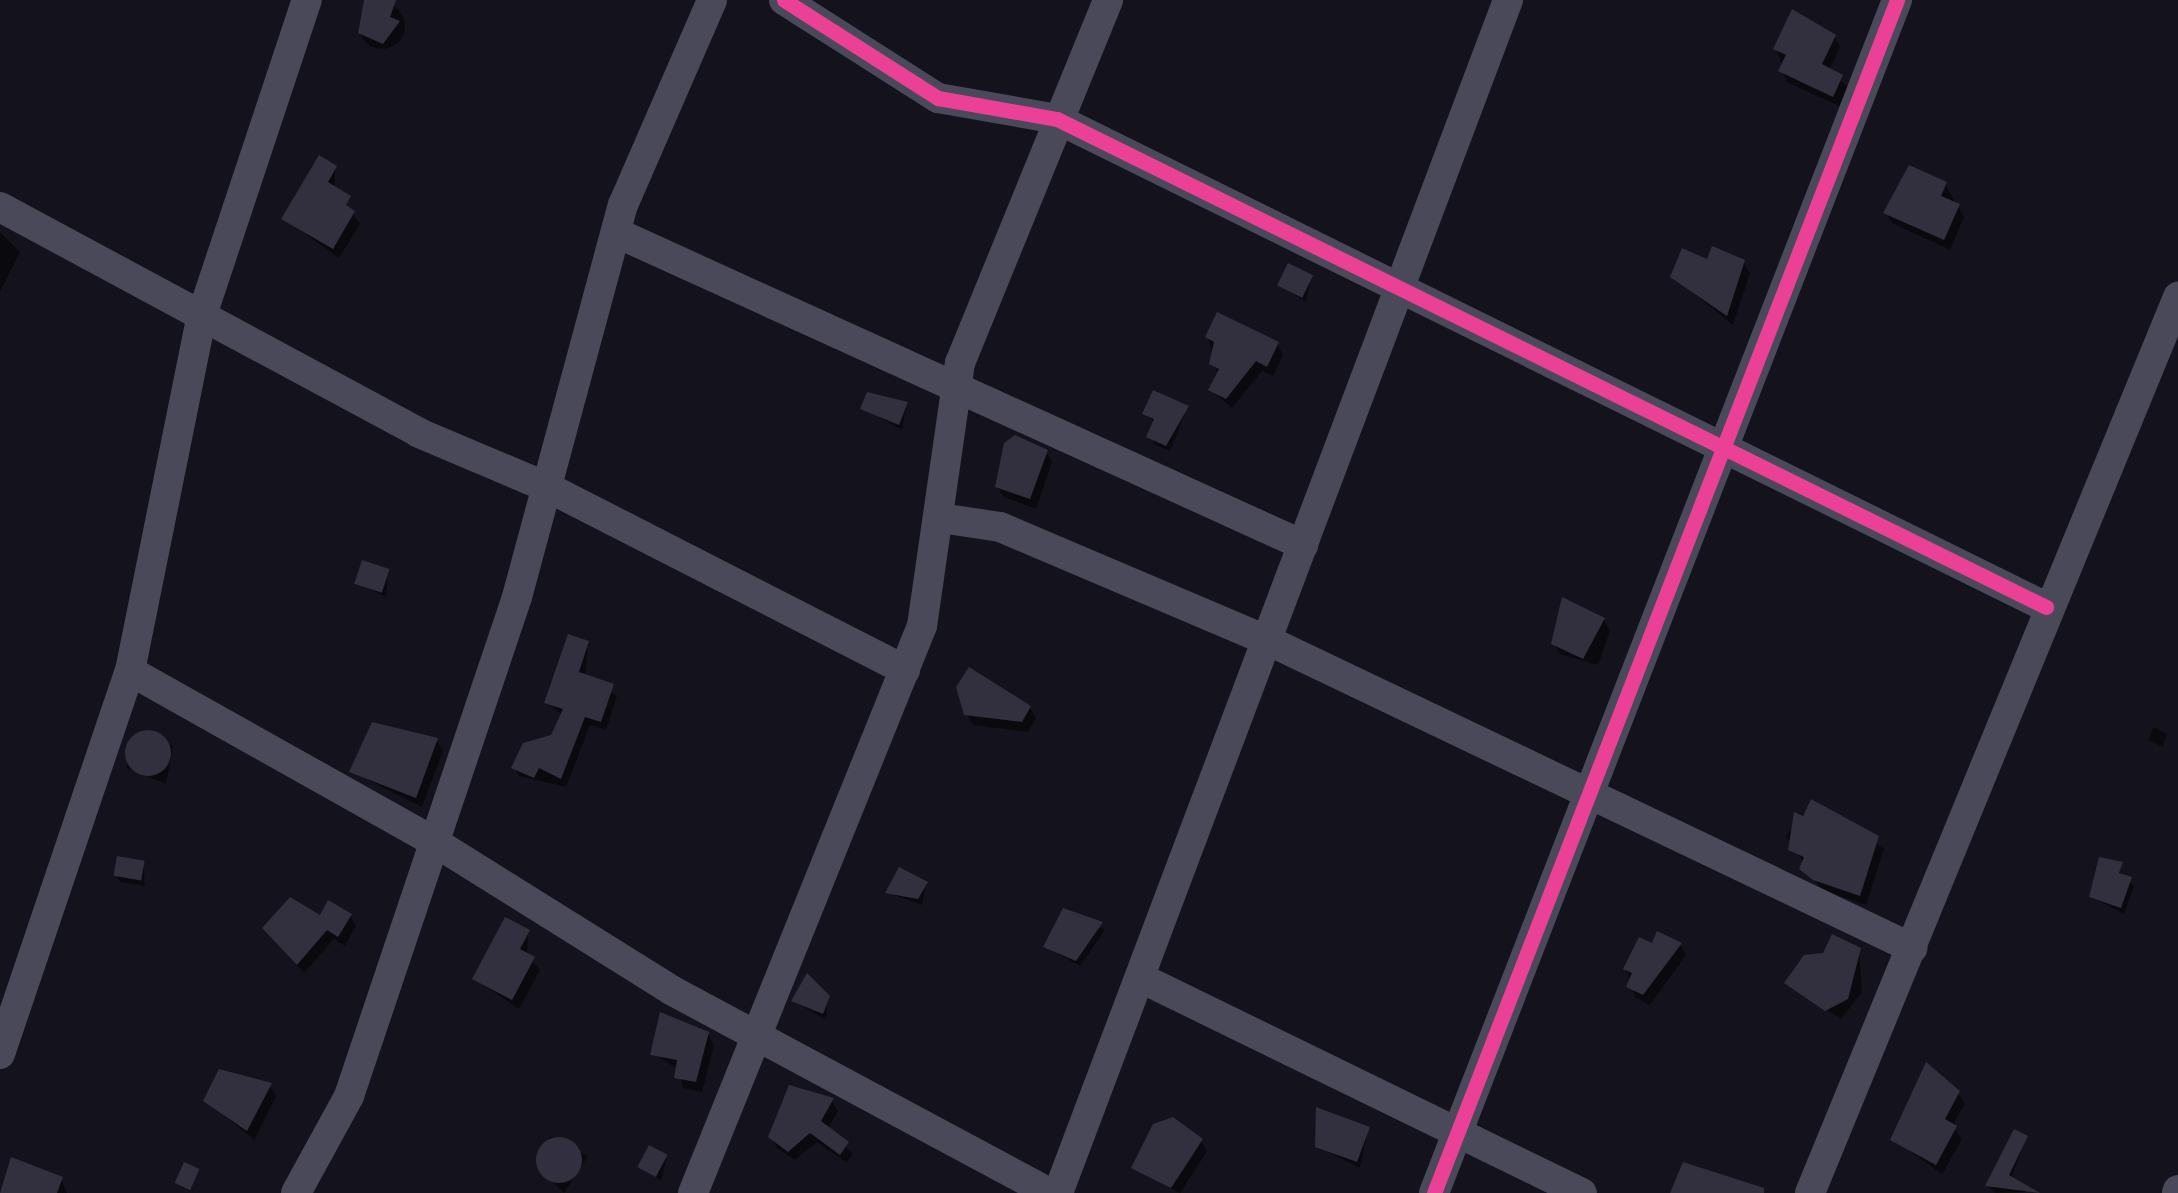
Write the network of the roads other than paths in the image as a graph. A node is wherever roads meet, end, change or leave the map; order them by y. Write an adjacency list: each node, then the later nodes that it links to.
1 (307, 0): 12 (street)
2 (712, 0): 9 (street)
3 (784, 0): 7 (street)
4 (1108, 0): 7 (street)
5 (1508, 0): 10 (street)
6 (1897, 0): 14 (street)
7 (1057, 119): 10 (street); 13 (street)
8 (0, 207): 12 (street)
9 (617, 233): 13 (street); 15 (street)
10 (1399, 288): 14 (street); 17 (street)
11 (2178, 297): 18 (street)
12 (202, 315): 15 (street); 21 (street)
13 (953, 387): 16 (street); 17 (street)
14 (1722, 448): 18 (street); 22 (street)
15 (550, 488): 20 (street); 23 (street)
16 (940, 518): 19 (street); 20 (street)
17 (1303, 544): 19 (street)
18 (2046, 607): 24 (street)
19 (1269, 641): 22 (street); 25 (street)
20 (905, 670): 26 (street)
21 (130, 671): 23 (street); 27 (street)
22 (1592, 797): 24 (street); 28 (street)
23 (433, 841): 26 (street); 29 (street)
24 (1912, 948): 35 (street)
25 (1145, 980): 28 (street); 32 (street)
26 (753, 1034): 30 (street); 31 (street)
27 (0, 1054)
28 (1460, 1128): 33 (street); 34 (street)
29 (296, 1193)
30 (693, 1193)
31 (1050, 1193)
32 (1058, 1193)
33 (1434, 1193)
34 (1582, 1193)
35 (1810, 1193)

